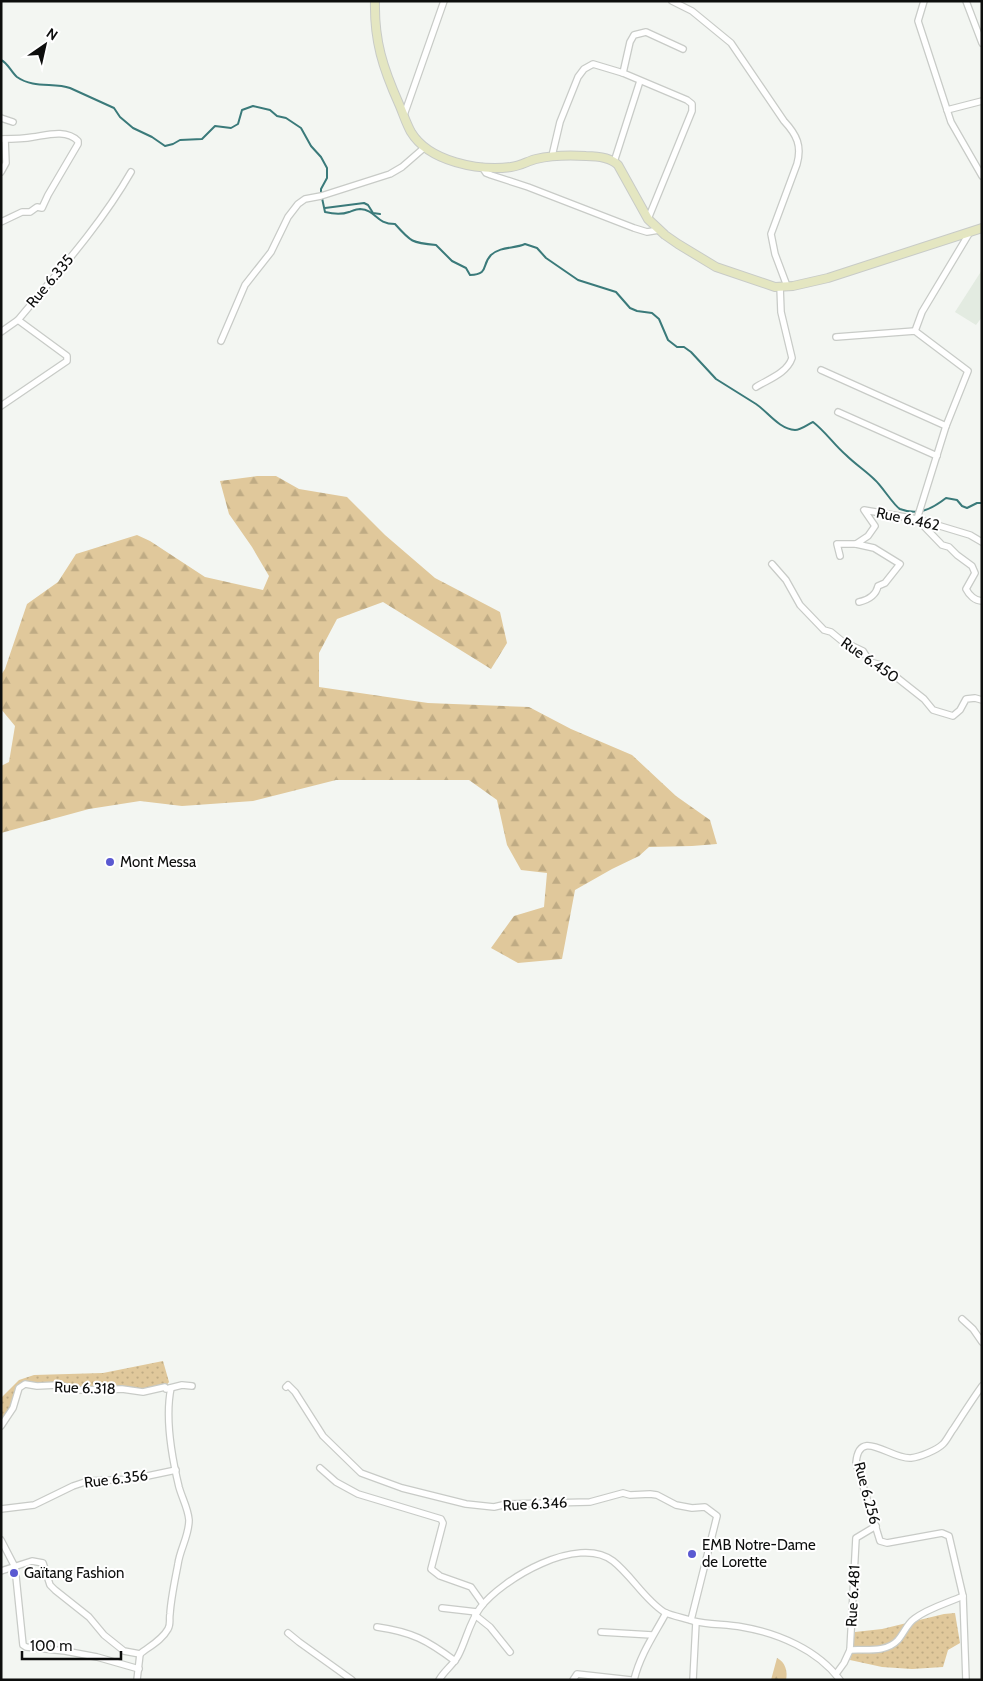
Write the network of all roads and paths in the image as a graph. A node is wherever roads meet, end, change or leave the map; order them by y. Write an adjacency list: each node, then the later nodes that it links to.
1 (375, 1): 12 (street)
2 (444, 1): 12 (street)
3 (672, 1): 28 (street)
4 (924, 1): 11 (street)
5 (966, 1): 6 (street)
6 (982, 43)
7 (683, 48): 8 (street)
8 (623, 73): 9 (street); 17 (street)
9 (640, 81): 18 (street); 23 (street)
10 (982, 101): 11 (street)
11 (947, 110): 22 (street)
12 (404, 115): 16 (street)
13 (1, 118): 14 (street)
14 (13, 122)
15 (3, 139): 20 (street); 24 (street)
16 (424, 147): 19 (street); 33 (street)
17 (552, 156): 18 (street); 19 (street)
18 (614, 162): 23 (street)
19 (482, 167): 26 (street)
20 (1, 172)
21 (132, 172): 29 (street, Rue 6.335)
22 (982, 176)
23 (648, 219): 26 (street)
24 (1, 222)
25 (982, 228): 27 (street)
26 (659, 230): 28 (street)
27 (970, 232): 28 (street); 30 (street)
28 (783, 286): 35 (street)
29 (18, 320): 31 (street); 36 (street, Rue 6.335)
30 (914, 331): 32 (street); 38 (street)
31 (1, 332)
32 (836, 337)
33 (221, 341)
34 (820, 370): 38 (street)
35 (756, 387)
36 (1, 406)
37 (838, 412): 39 (street)
38 (946, 426): 39 (street)
39 (937, 456): 40 (street)
40 (917, 519): 41 (street, Rue 6.462); 42 (street, Rue 6.462); 46 (street)
41 (982, 542)
42 (856, 544): 43 (street); 45 (street)
43 (840, 556)
44 (772, 564): 47 (street, Rue 6.450)
45 (859, 602)
46 (982, 602)
47 (982, 700)
48 (962, 1319): 49 (street)
49 (982, 1342)
50 (192, 1386): 53 (street, Rue 6.318)
51 (982, 1386): 58 (street, Rue 6.256)
52 (286, 1387): 67 (street, Rue 6.346)
53 (171, 1388): 54 (street, Rue 6.318); 56 (street)
54 (1, 1426)
55 (320, 1468): 63 (street)
56 (176, 1470): 57 (street, Rue 6.356); 74 (street)
57 (1, 1509)
58 (876, 1526): 62 (street, Rue 6.256); 72 (street, Rue 6.481)
59 (1, 1540): 60 (street)
60 (15, 1567): 61 (street); 74 (street); 76 (street)
61 (1, 1572)
62 (964, 1596): 72 (street); 85 (street, Rue 6.256)
63 (483, 1604): 65 (street); 66 (street)
64 (442, 1608): 66 (street)
65 (666, 1612): 67 (street); 71 (street)
66 (476, 1614): 73 (street); 75 (street)
67 (693, 1621): 77 (street); 83 (street, Rue 6.346)
68 (377, 1627): 75 (street)
69 (601, 1632): 71 (street)
70 (288, 1633): 79 (street)
71 (652, 1636): 82 (street)
72 (850, 1650): 77 (street, Rue 6.481)
73 (510, 1652)
74 (140, 1654): 76 (street)
75 (455, 1661): 80 (street)
76 (139, 1669): 78 (street)
77 (836, 1674): 84 (street)
78 (137, 1680)
79 (352, 1680)
80 (439, 1680)
81 (573, 1680): 82 (street)
82 (632, 1680)
83 (693, 1680)
84 (840, 1680)
85 (966, 1680)

